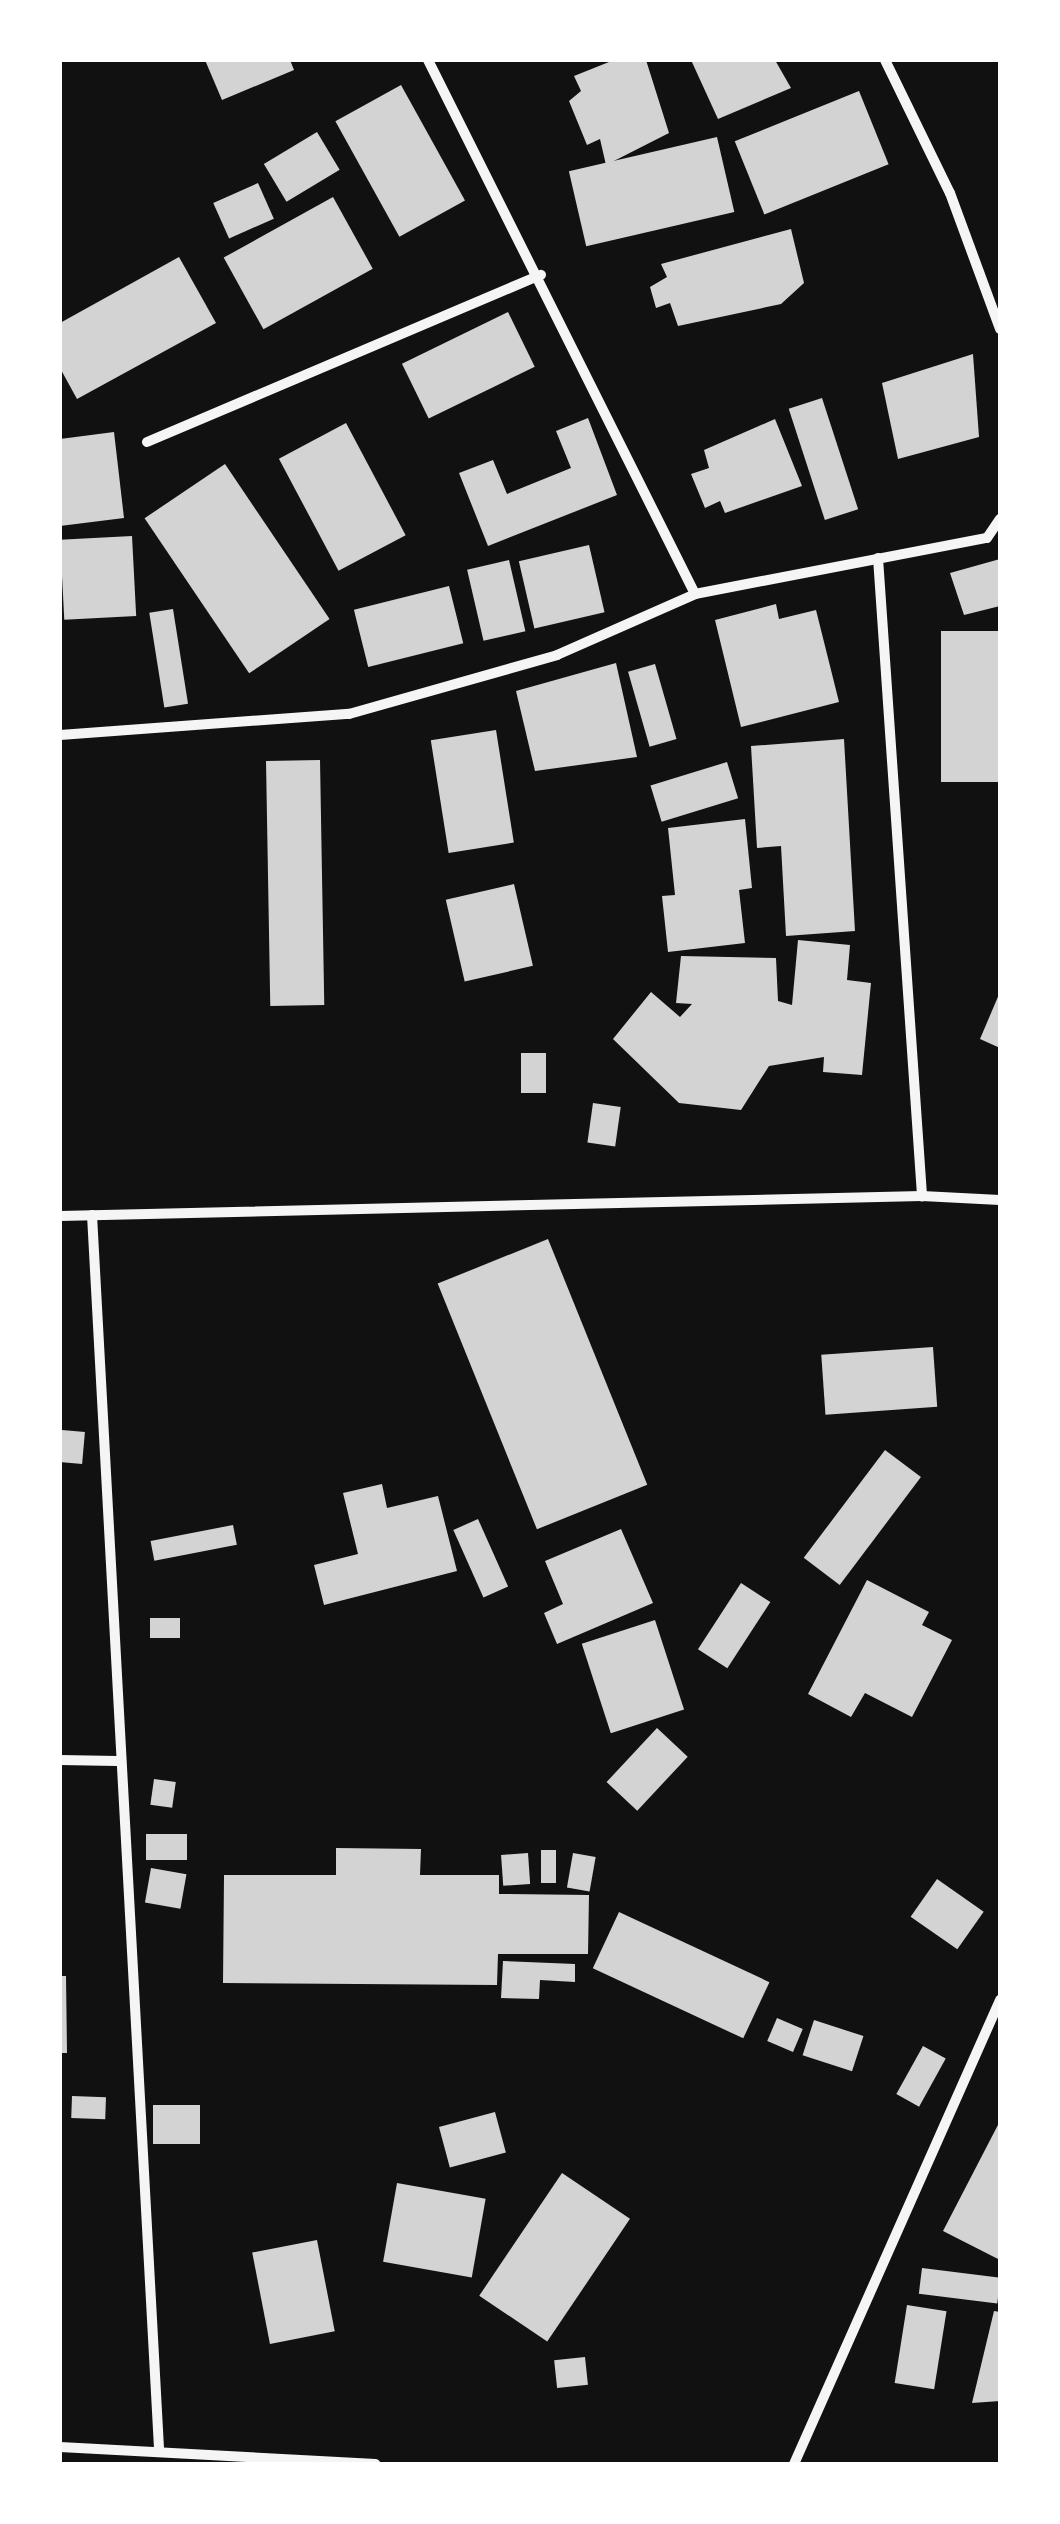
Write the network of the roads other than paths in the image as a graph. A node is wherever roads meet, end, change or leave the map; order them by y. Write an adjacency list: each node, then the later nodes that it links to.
1 (428, 60): 3 (street)
2 (885, 60): 4 (street)
3 (541, 276): 5 (street); 8 (street)
4 (1000, 329)
5 (147, 442)
6 (1000, 519): 7 (street)
7 (878, 558): 8 (street); 10 (street)
8 (695, 594): 9 (street)
9 (60, 736)
10 (922, 1196): 11 (street); 12 (street)
11 (1000, 1200)
12 (92, 1215): 13 (street); 15 (street)
13 (60, 1216)
14 (60, 1760): 15 (street)
15 (117, 1761): 18 (street)
16 (1000, 2000): 20 (street)
17 (60, 2447): 18 (street)
18 (159, 2448): 19 (street)
19 (376, 2464)
20 (794, 2464)

